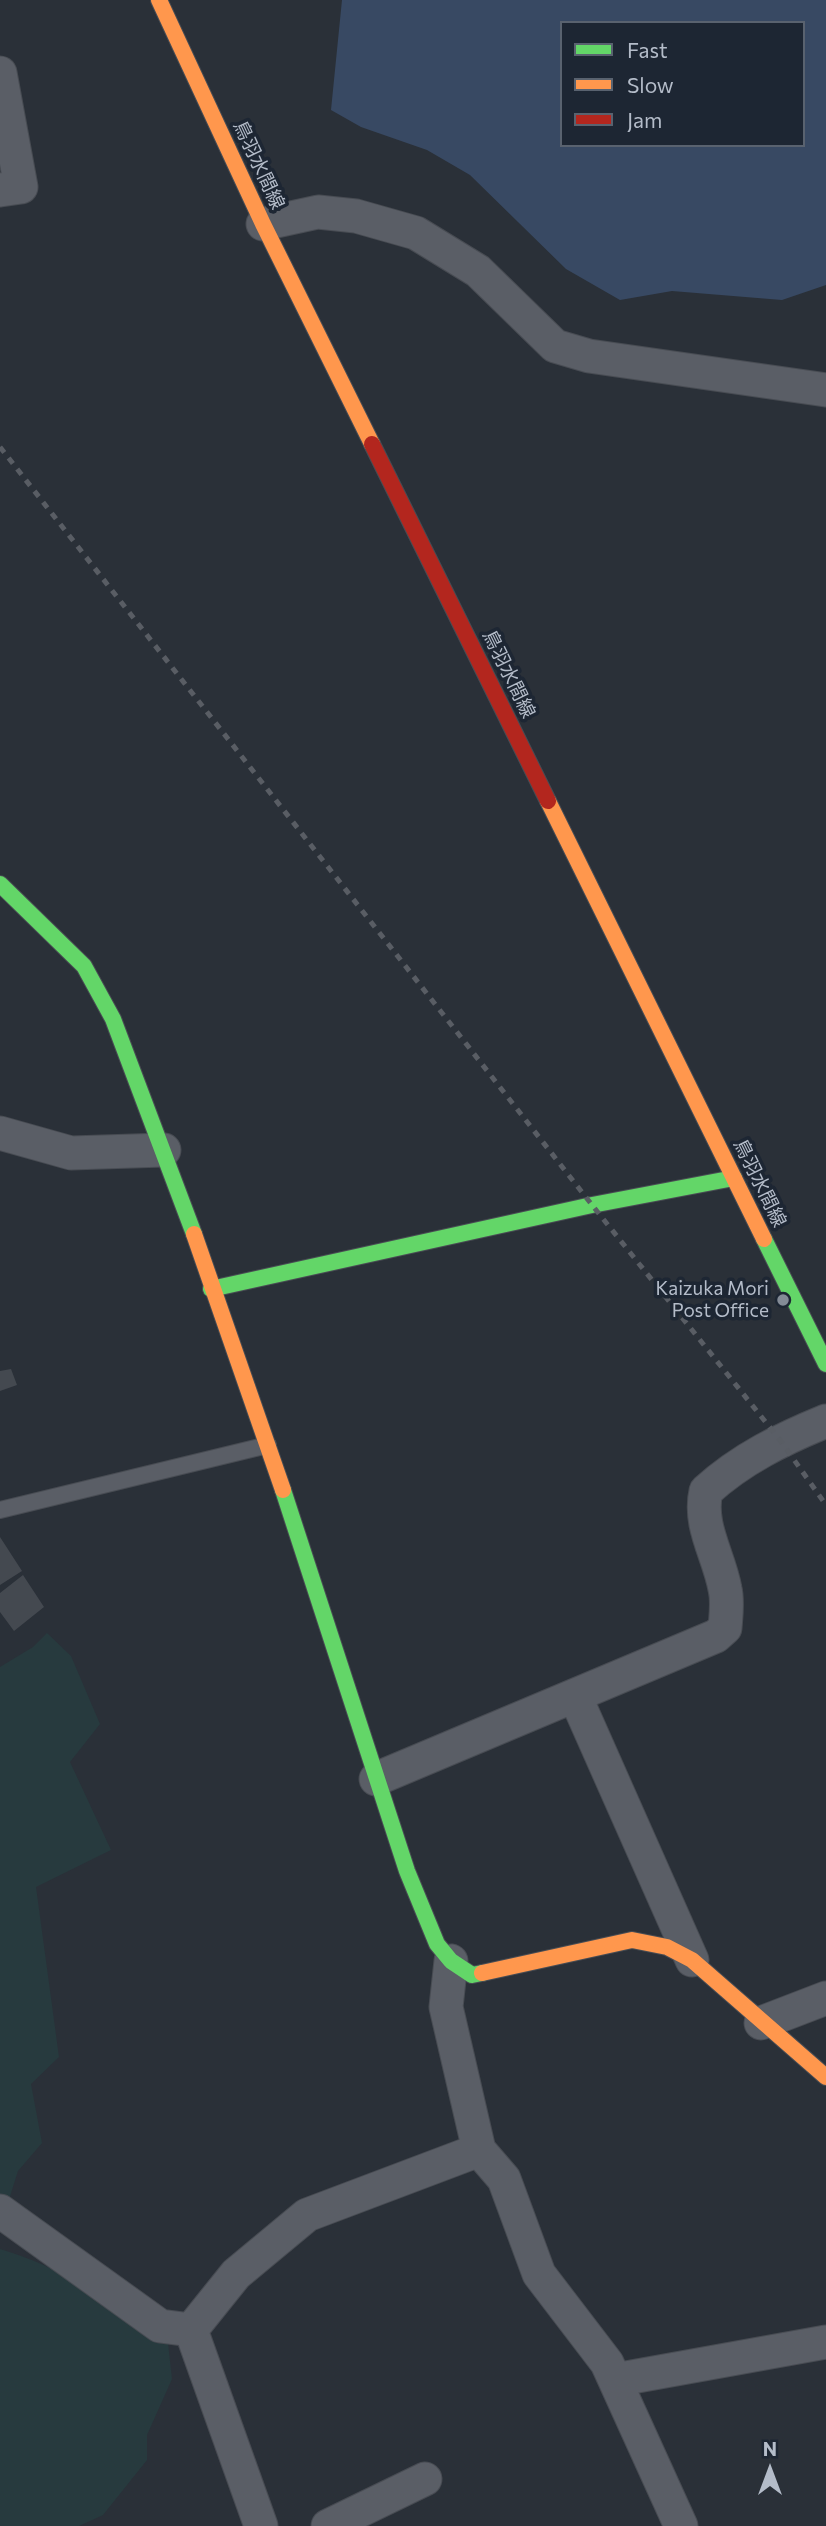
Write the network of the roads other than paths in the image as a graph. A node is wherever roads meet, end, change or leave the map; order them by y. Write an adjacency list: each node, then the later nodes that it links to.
1 (159, 0): 4 (street, 鳥羽水間線)
2 (0, 73): 3 (street)
3 (0, 190)
4 (263, 224): 5 (street); 9 (street, 鳥羽水間線)
5 (826, 390)
6 (0, 884): 8 (street)
7 (0, 1133): 8 (street)
8 (164, 1150): 10 (street)
9 (734, 1178): 10 (street); 11 (street, 鳥羽水間線)
10 (211, 1289): 13 (street)
11 (826, 1364)
12 (826, 1421): 15 (street)
13 (268, 1445): 14 (lane); 16 (street)
14 (0, 1510)
15 (575, 1696): 16 (street); 17 (street)
16 (376, 1779): 18 (street)
17 (692, 1960): 18 (street); 20 (street)
18 (451, 1961): 22 (street)
19 (826, 1998): 20 (street)
20 (761, 2023): 21 (street)
21 (826, 2077)
22 (479, 2150): 24 (street); 26 (street)
23 (0, 2211): 24 (street)
24 (191, 2330): 28 (street)
25 (826, 2343): 26 (street)
26 (615, 2380): 30 (street)
27 (425, 2479): 29 (street)
28 (261, 2526)
29 (328, 2526)
30 (681, 2526)

